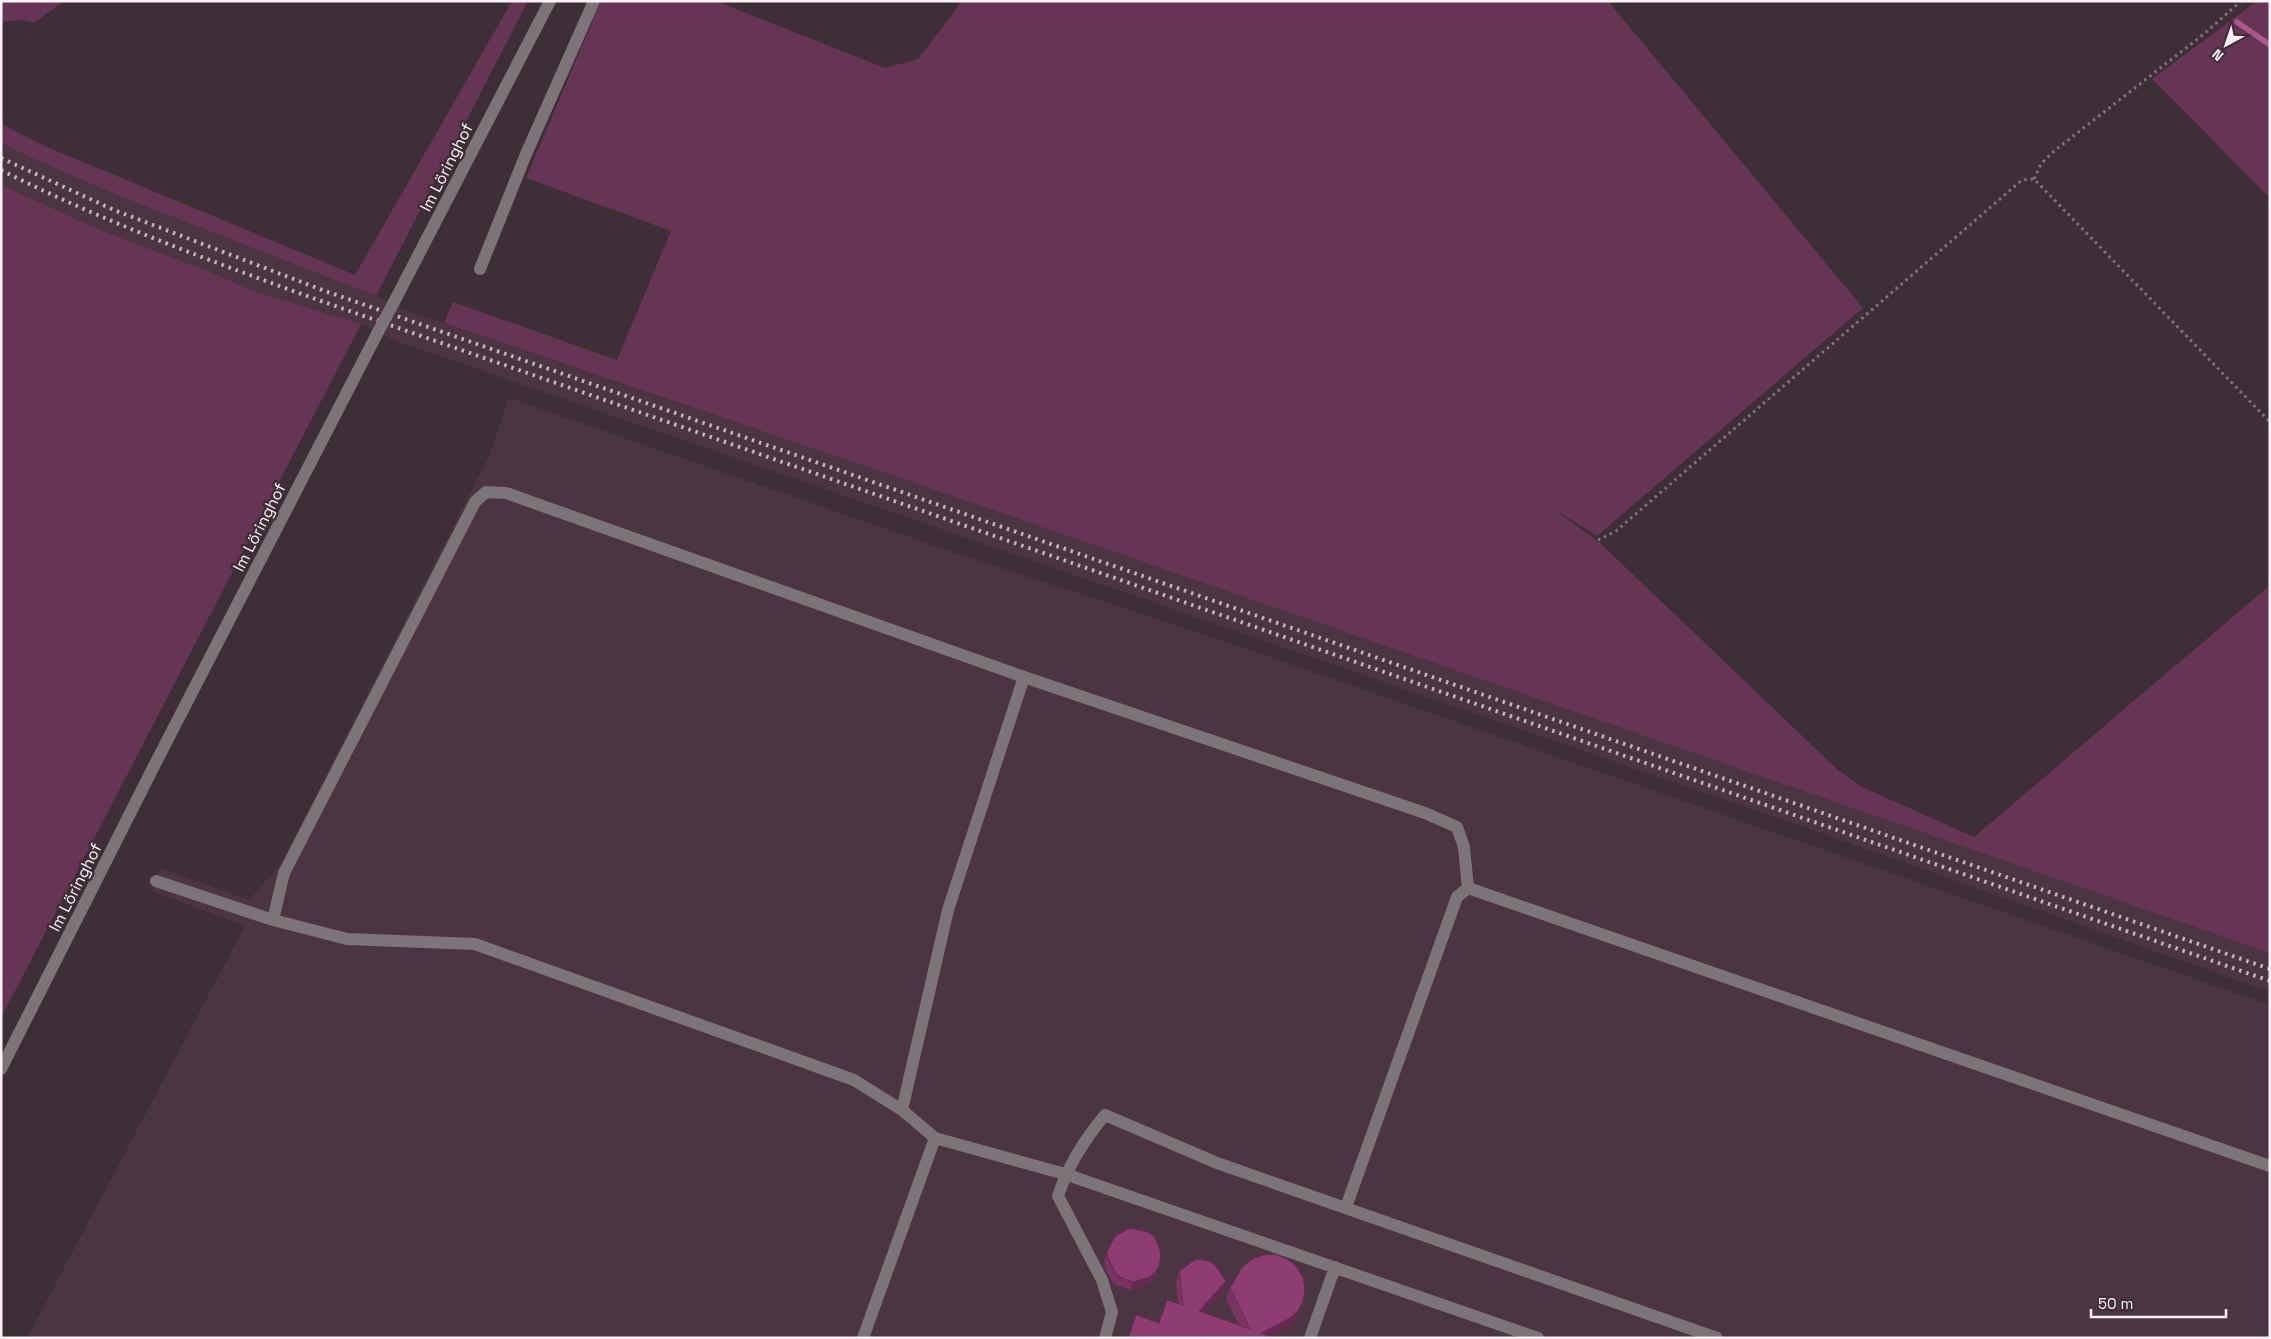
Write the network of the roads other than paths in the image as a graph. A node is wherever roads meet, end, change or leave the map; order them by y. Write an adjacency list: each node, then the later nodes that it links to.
1 (550, 1): 8 (street, Im Löringhof, bridge)
2 (594, 1): 3 (street)
3 (480, 269)
4 (1024, 677): 6 (street); 7 (street); 9 (street)
5 (156, 880): 7 (street)
6 (1468, 888): 11 (street); 13 (street)
7 (273, 920): 9 (street)
8 (1, 1069)
9 (902, 1110): 10 (street)
10 (935, 1138): 12 (street); 15 (street)
11 (2270, 1166)
12 (1065, 1174): 13 (street); 14 (street); 16 (street)
13 (1346, 1207): 19 (street)
14 (1334, 1267): 17 (street); 18 (street)
15 (863, 1338)
16 (1105, 1338)
17 (1310, 1338)
18 (1538, 1338)
19 (1717, 1338)

